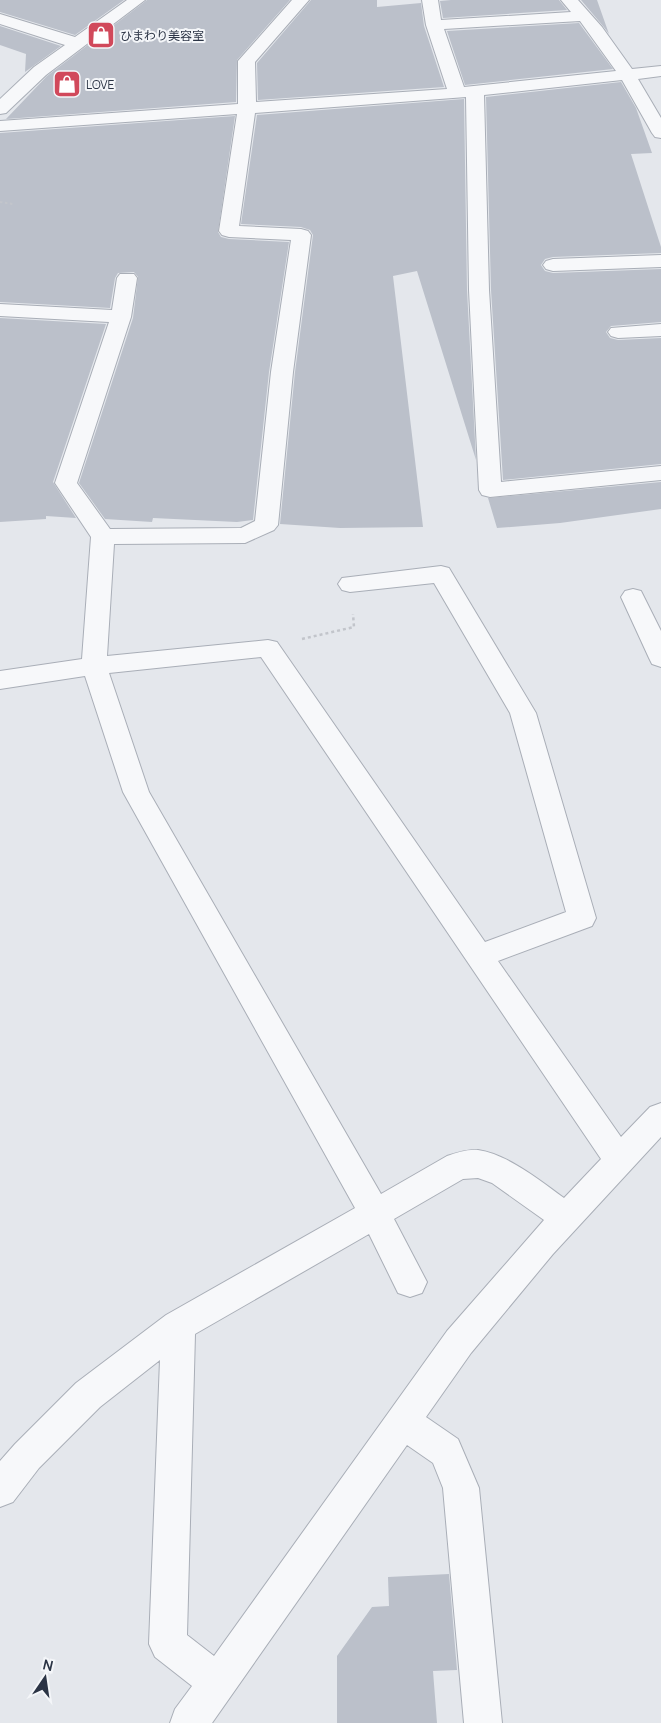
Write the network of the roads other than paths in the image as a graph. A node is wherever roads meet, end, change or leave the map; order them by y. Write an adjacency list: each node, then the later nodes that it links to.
1 (137, 0): 8 (street)
2 (301, 0): 12 (street)
3 (430, 0): 7 (street)
4 (569, 0): 5 (street)
5 (585, 16): 7 (street); 10 (street)
6 (0, 19): 8 (street)
7 (434, 24): 11 (street)
8 (76, 43): 13 (street)
9 (661, 71): 10 (street)
10 (627, 73): 11 (street); 15 (street)
11 (466, 92): 12 (street); 23 (street)
12 (247, 107): 14 (street); 24 (street)
13 (0, 109)
14 (0, 126)
15 (661, 133)
16 (661, 261): 17 (street)
17 (553, 266)
18 (127, 278): 20 (street)
19 (0, 310): 20 (street)
20 (121, 318): 24 (street)
21 (661, 330): 22 (street)
22 (618, 332)
23 (661, 473)
24 (103, 537): 28 (street)
25 (350, 584): 30 (street)
26 (633, 596): 27 (street)
27 (661, 658)
28 (94, 666): 29 (street); 30 (street); 33 (street)
29 (0, 680)
30 (479, 956): 32 (street)
31 (661, 1116): 32 (street)
32 (619, 1160): 34 (street)
33 (375, 1214): 34 (street); 35 (street); 36 (street)
34 (566, 1217): 37 (street)
35 (410, 1282)
36 (178, 1326): 38 (street); 39 (street)
37 (403, 1422): 39 (street); 41 (street)
38 (0, 1489)
39 (217, 1682): 40 (street)
40 (189, 1723)
41 (483, 1723)

